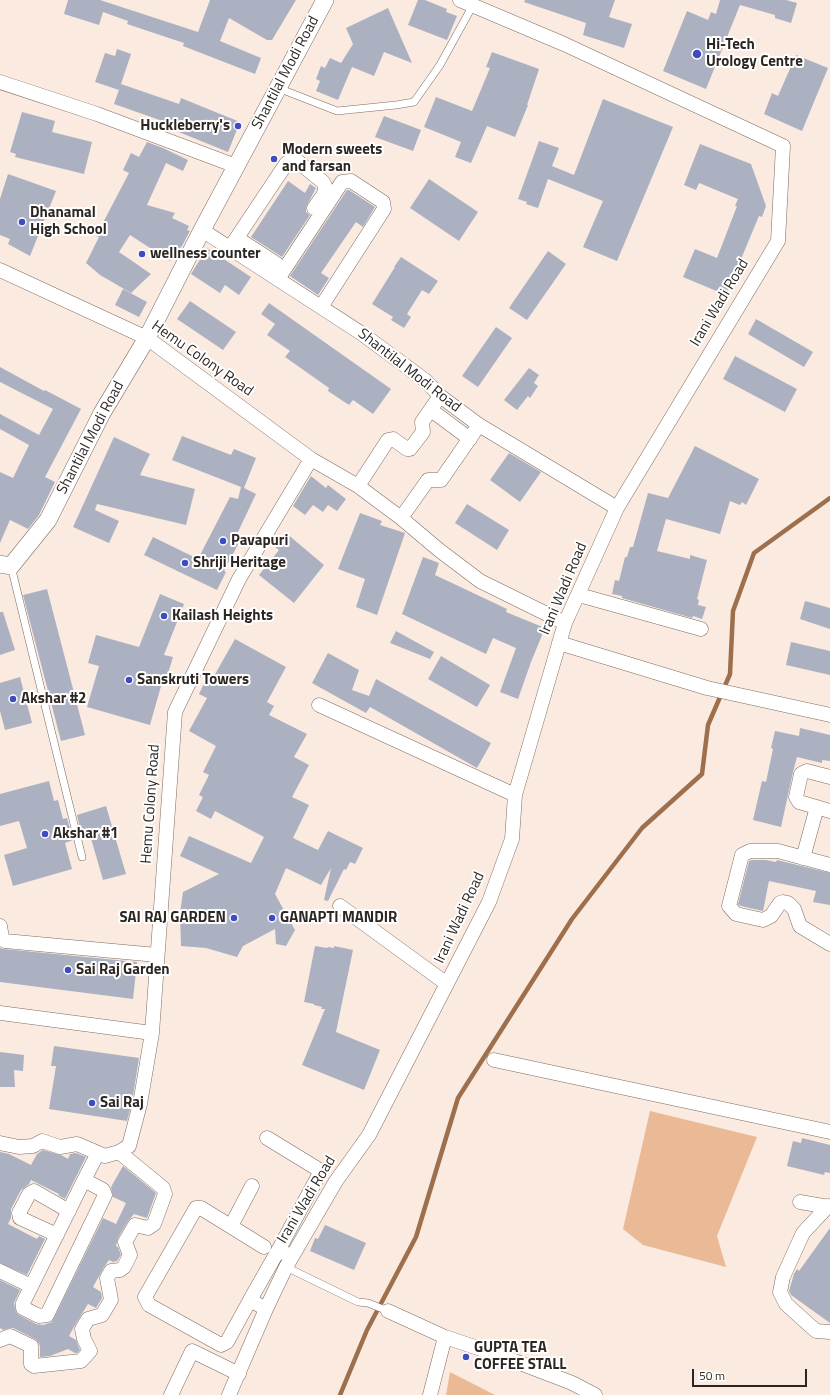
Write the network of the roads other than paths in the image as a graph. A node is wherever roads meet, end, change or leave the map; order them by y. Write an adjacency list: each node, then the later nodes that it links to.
1 (326, 0): 4 (street, Shantilal Modi Road)
2 (467, 3): 4 (lane); 18 (street, Irani Wadi Road)
3 (0, 82): 5 (street)
4 (278, 88): 5 (street, Shantilal Modi Road)
5 (236, 166): 6 (street, Shantilal Modi Road)
6 (202, 230): 7 (street, Shantilal Modi Road); 11 (street, Shantilal Modi Road)
7 (233, 243): 9 (street, Shantilal Modi Road); 9 (street)
8 (0, 270): 11 (street, Hemu Colony Road)
9 (277, 273): 10 (street, Shantilal Modi Road); 10 (street)
10 (324, 304): 12 (street, Shantilal Modi Road)
11 (148, 338): 16 (street, Hemu Colony Road); 20 (street, Shantilal Modi Road)
12 (440, 396): 13 (street); 14 (street, Shantilal Modi Road)
13 (431, 410): 15 (street); 17 (street)
14 (479, 425): 15 (street); 18 (street, Shantilal Modi Road)
15 (470, 438): 19 (street)
16 (311, 459): 17 (street, Hemu Colony Road); 36 (street, Hemu Colony Road)
17 (358, 486): 19 (street, Hemu Colony Road)
18 (617, 508): 21 (street, Irani Wadi Road)
19 (401, 518): 22 (street, Hemu Colony Road)
20 (5, 565): 30 (lane)
21 (579, 595): 22 (street, Irani Wadi Road); 23 (street)
22 (565, 623): 24 (street, Irani Wadi Road)
23 (701, 630)
24 (559, 642): 26 (street); 28 (street, Irani Wadi Road)
25 (319, 705): 28 (street)
26 (830, 715)
27 (830, 777): 29 (street)
28 (514, 794): 37 (street, Irani Wadi Road)
29 (824, 809): 31 (street)
30 (82, 857)
31 (803, 858): 32 (street); 35 (street)
32 (830, 865)
33 (340, 906): 37 (street)
34 (0, 926): 36 (street)
35 (830, 944)
36 (157, 955): 39 (street, Hemu Colony Road)
37 (447, 984): 48 (street, Irani Wadi Road)
38 (0, 1013): 39 (street)
39 (152, 1033): 44 (street, Hemu Colony Road)
40 (494, 1060): 41 (street)
41 (830, 1132)
42 (267, 1138): 46 (street)
43 (0, 1143): 45 (street)
44 (119, 1152): 45 (street); 65 (street)
45 (98, 1153): 47 (street)
46 (321, 1171): 48 (street); 56 (street)
47 (84, 1180): 52 (street); 59 (street)
48 (336, 1181): 57 (street, Irani Wadi Road)
49 (252, 1186): 53 (street)
50 (800, 1202): 51 (street)
51 (829, 1206): 63 (street)
52 (69, 1211): 54 (street); 54 (street)
53 (231, 1226): 55 (street); 60 (street)
54 (57, 1236): 59 (street)
55 (264, 1247)
56 (279, 1249): 57 (street); 60 (street)
57 (289, 1262): 61 (street, Irani Wadi Road); 62 (lane)
58 (0, 1271): 59 (street)
59 (31, 1286)
60 (250, 1300): 61 (street)
61 (266, 1309): 66 (street, Irani Wadi Road)
62 (388, 1310): 64 (street)
63 (830, 1332)
64 (445, 1337): 69 (street); 70 (street)
65 (0, 1340)
66 (239, 1374): 67 (street); 68 (street, Irani Wadi Road)
67 (171, 1395)
68 (229, 1395)
69 (430, 1395)
70 (595, 1395)

